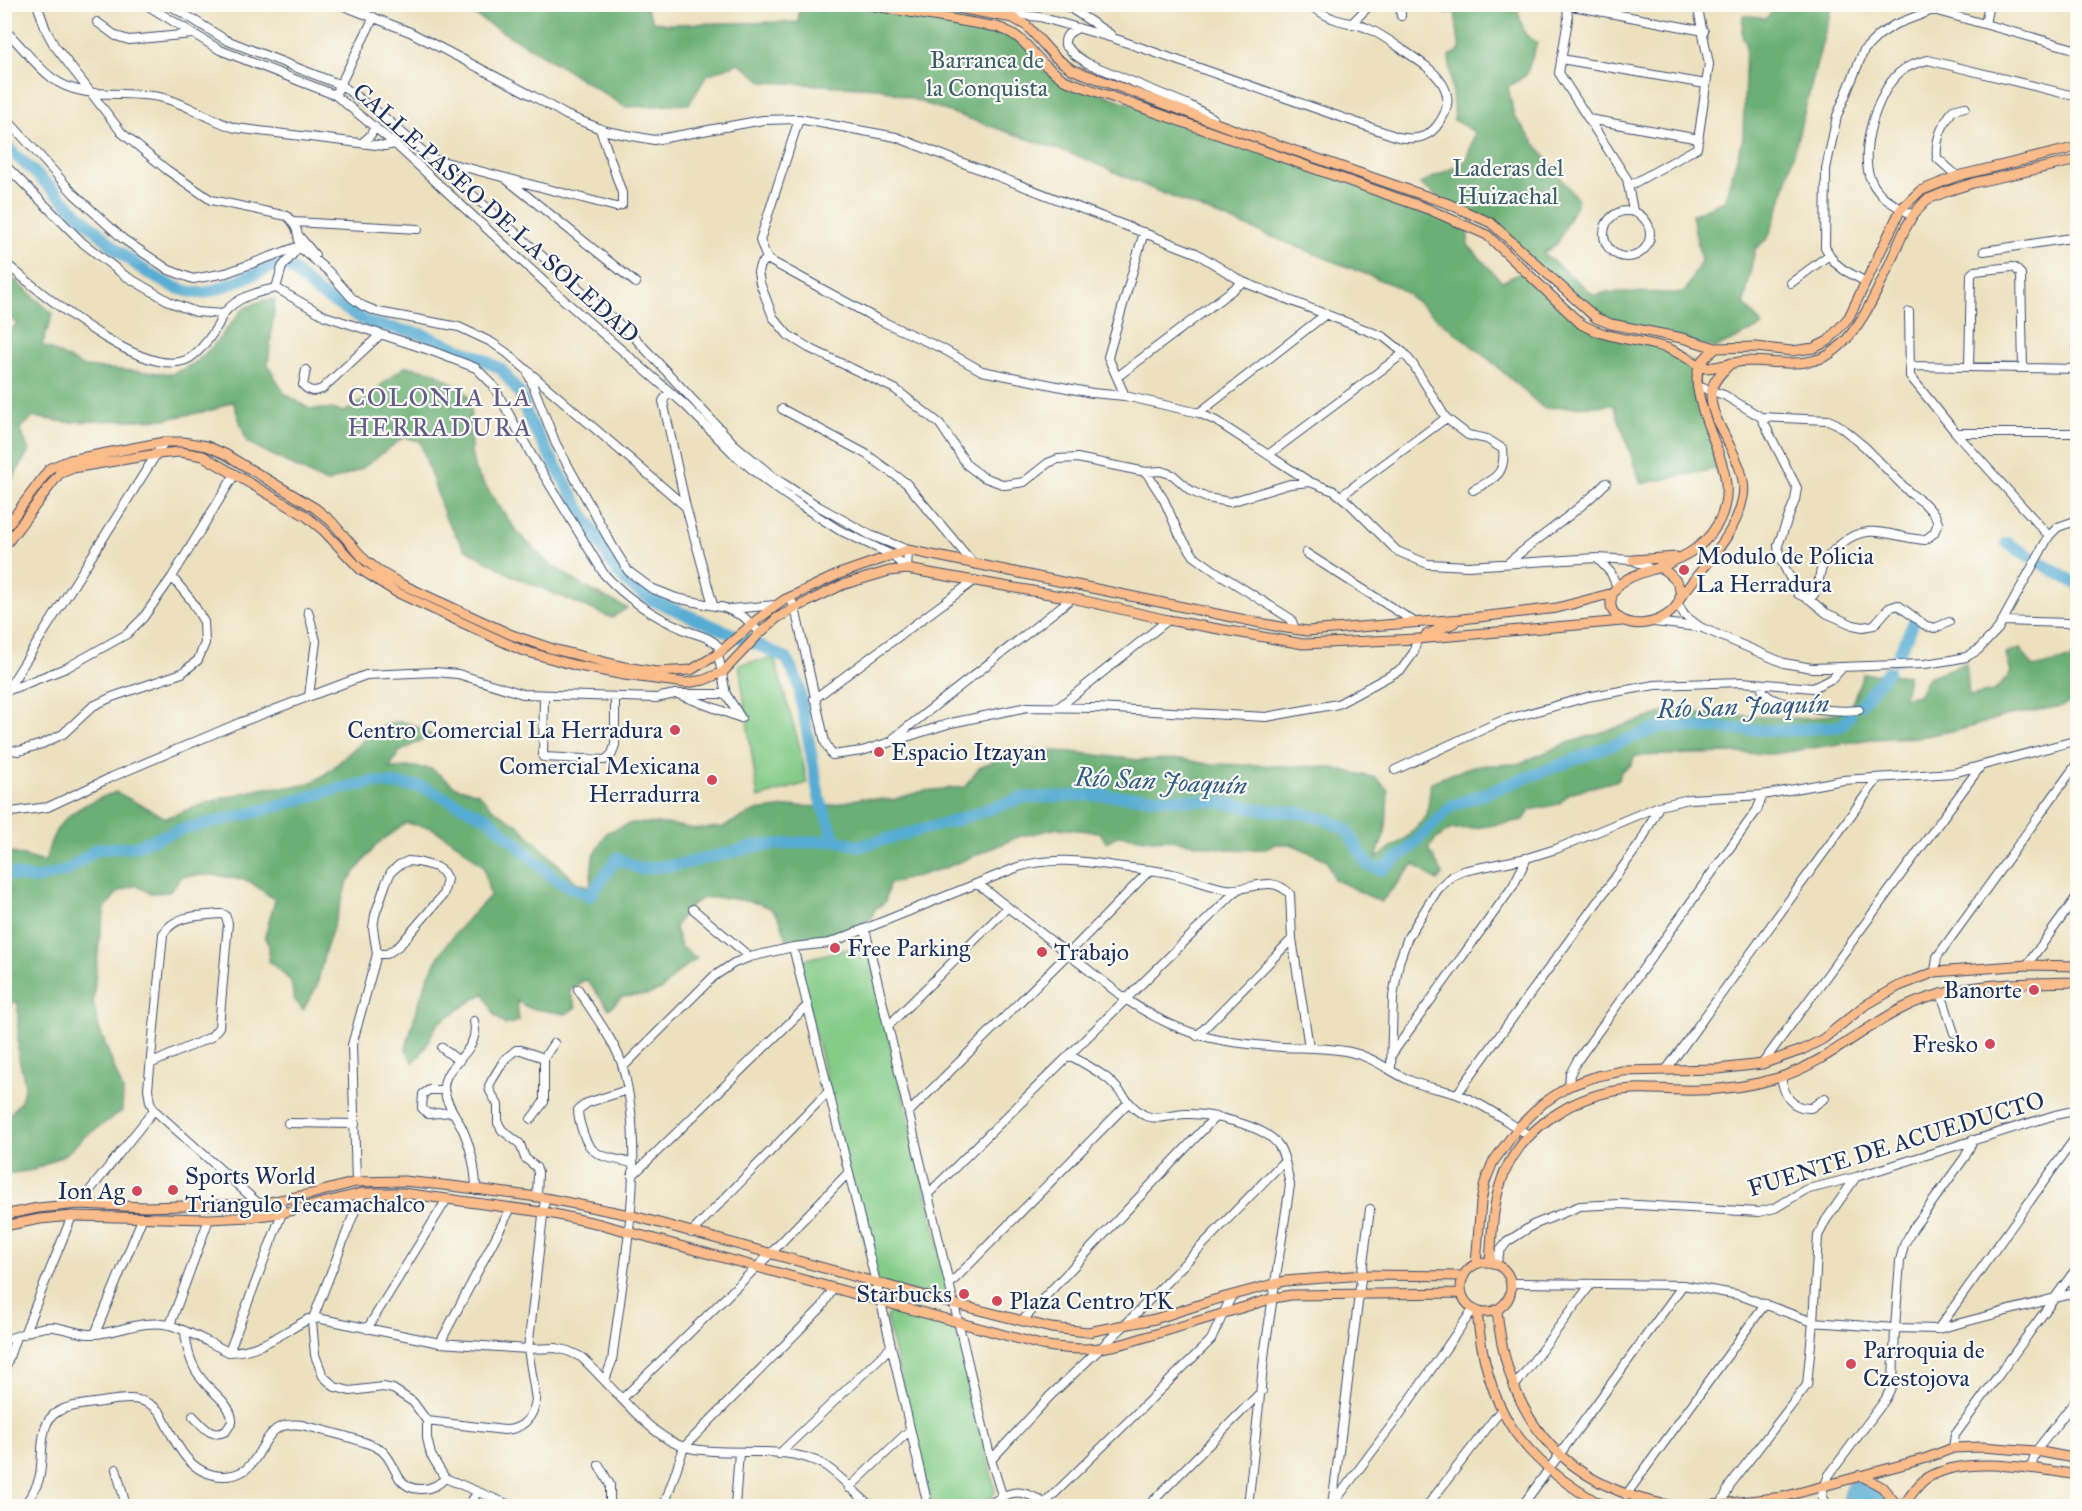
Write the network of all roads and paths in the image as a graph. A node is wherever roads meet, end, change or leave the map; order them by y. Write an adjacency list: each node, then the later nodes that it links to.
1 (37, 4): 31 (street)
2 (145, 4): 25 (street, CALLE PASEO DE LA SOLEDAD)
3 (168, 4): 30 (street, CALLE PASEO DE LA SOLEDAD)
4 (339, 4): 18 (street)
5 (936, 4): 16 (main road)
6 (1062, 4): 26 (street)
7 (1308, 4): 20 (street)
8 (1371, 4): 20 (street)
9 (1400, 4): 17 (street)
10 (1698, 4): 23 (street)
11 (1912, 4): 15 (street)
12 (1989, 4): 21 (street)
13 (870, 5): 80 (main road)
14 (1567, 5): 23 (street); 28 (street)
15 (1933, 10): 21 (street); 63 (street)
16 (982, 13): 22 (street); 40 (main road)
17 (1401, 16)
18 (374, 17): 30 (street); 39 (street)
19 (97, 22): 25 (street)
20 (1351, 24): 26 (street)
21 (1985, 24): 27 (street)
22 (1078, 28): 26 (street); 40 (street)
23 (1704, 31): 29 (street)
24 (4, 32): 31 (street)
25 (192, 34): 32 (street, CALLE PASEO DE LA SOLEDAD)
26 (1116, 39)
27 (2078, 50)
28 (1561, 59): 29 (street); 37 (street)
29 (1706, 84): 41 (street)
30 (341, 85): 32 (street); 45 (street, CALLE PASEO DE LA SOLEDAD)
31 (88, 91): 42 (street); 56 (street)
32 (335, 95): 38 (street, CALLE PASEO DE LA SOLEDAD)
33 (2078, 98): 53 (street)
34 (1965, 106): 51 (street)
35 (4, 116): 61 (street)
36 (799, 119): 39 (street); 58 (street); 65 (street)
37 (1589, 119): 41 (street); 52 (street)
38 (375, 127): 42 (street); 43 (street, CALLE PASEO DE LA SOLEDAD)
39 (600, 129): 50 (street)
40 (1232, 129): 77 (main road)
41 (1699, 139): 52 (street)
42 (362, 143): 43 (street)
43 (395, 144): 93 (street, CALLE PASEO DE LA SOLEDAD)
44 (2078, 147): 46 (main road)
45 (428, 157): 50 (street); 101 (street, CALLE PASEO DE LA SOLEDAD)
46 (2028, 158): 49 (main road); 51 (main road)
47 (2078, 159): 49 (main road)
48 (4, 164): 74 (street)
49 (2032, 170): 55 (main road)
50 (502, 176): 70 (street)
51 (1957, 176): 53 (main road)
52 (1629, 186): 54 (street)
53 (1901, 209): 55 (street); 69 (main road)
54 (1633, 211): 54 (street)
55 (1913, 215): 82 (main road)
56 (294, 222): 57 (street); 59 (street)
57 (418, 229)
58 (1144, 232): 68 (street); 90 (street)
59 (299, 236): 61 (street); 64 (street)
60 (2078, 237): 62 (street)
61 (299, 247): 72 (street); 89 (street)
62 (1984, 251)
63 (1829, 255): 69 (street); 71 (street)
64 (318, 259)
65 (767, 259): 95 (street); 107 (street)
66 (4, 262): 74 (street)
67 (2075, 263): 81 (street)
68 (1243, 282): 75 (street); 90 (street)
69 (1866, 282): 78 (main road)
70 (636, 283)
71 (1791, 283)
72 (276, 288): 74 (street); 76 (street)
73 (1909, 312): 84 (street)
74 (223, 314)
75 (1326, 314): 79 (street); 98 (street)
76 (381, 334): 88 (street); 157 (street)
77 (1692, 341): 78 (main road); 80 (main road)
78 (1716, 348): 83 (main road)
79 (1404, 352): 100 (street); 106 (street)
80 (1685, 356): 83 (main road)
81 (2078, 357)
82 (1731, 363): 83 (main road); 92 (main road)
83 (1700, 365): 91 (main road)
84 (1911, 366): 85 (street); 102 (street)
85 (1969, 367): 86 (street); 86 (street)
86 (2024, 368): 87 (street)
87 (2078, 369)
88 (306, 370)
89 (527, 371): 94 (street); 96 (street)
90 (1117, 377): 95 (street)
91 (1697, 386): 92 (street); 119 (main road)
92 (1711, 390): 99 (street); 128 (main road)
93 (669, 392): 101 (street, CALLE PASEO DE LA SOLEDAD); 113 (street)
94 (553, 394): 96 (street); 113 (street)
95 (1125, 396): 98 (street)
96 (538, 400): 139 (street)
97 (782, 409): 126 (street)
98 (1199, 413): 106 (street)
99 (1761, 417): 137 (street); 137 (street)
100 (1446, 418): 111 (street); 112 (street)
101 (710, 425): 118 (street, CALLE PASEO DE LA SOLEDAD); 122 (street, CALLE PASEO DE LA SOLEDAD)
102 (1956, 433): 103 (street); 116 (street)
103 (2078, 433)
104 (164, 441): 105 (street); 115 (main road); 159 (main road)
105 (157, 454): 108 (main road); 117 (main road); 163 (street)
106 (1268, 455): 109 (street)
107 (1146, 472): 109 (street); 154 (street)
108 (235, 474): 132 (street); 161 (main road)
109 (1310, 482): 112 (street)
110 (1606, 483): 127 (street)
111 (1473, 490)
112 (1341, 496): 127 (street)
113 (686, 507): 139 (street)
114 (2078, 520): 116 (street)
115 (4, 530)
116 (2049, 536): 147 (street)
117 (4, 547)
118 (908, 550): 121 (main road); 122 (main road); 130 (street)
119 (1693, 550): 123 (main road); 128 (main road)
120 (1306, 553): 152 (street)
121 (934, 554): 126 (main road); 131 (main road)
122 (892, 555): 130 (street, CALLE PASEO DE LA SOLEDAD); 135 (main road)
123 (1681, 557): 125 (main road); 129 (main road)
124 (1597, 558): 125 (street); 127 (street); 134 (street)
125 (1633, 560): 129 (street)
126 (972, 562): 154 (main road)
127 (1509, 562)
128 (1705, 563): 138 (main road)
129 (1655, 568): 134 (main road); 138 (main road)
130 (907, 569): 131 (main road); 142 (main road)
131 (923, 571): 133 (main road)
132 (172, 577): 163 (street); 174 (street)
133 (975, 580): 136 (main road); 169 (street)
134 (1615, 590): 145 (main road); 146 (main road)
135 (790, 598): 140 (main road); 142 (street)
136 (1072, 598): 144 (main road); 173 (street)
137 (1809, 599): 149 (street)
138 (1679, 602): 148 (main road); 153 (street)
139 (713, 605): 141 (street)
140 (777, 605): 141 (street); 151 (main road)
141 (725, 608): 151 (street)
142 (795, 608): 155 (main road); 169 (street)
143 (308, 611): 167 (street)
144 (1168, 620): 156 (main road); 170 (street)
145 (1462, 620): 152 (main road); 156 (main road)
146 (1623, 621): 148 (main road); 156 (main road)
147 (2003, 621): 150 (street); 158 (street)
148 (1651, 622): 153 (street)
149 (1948, 622)
150 (2068, 623)
151 (752, 624): 155 (street); 157 (main road)
152 (1418, 624): 154 (main road)
153 (1700, 627): 158 (street)
154 (1295, 629)
155 (759, 634): 160 (main road)
156 (1418, 639): 170 (street)
157 (718, 654): 159 (main road); 160 (street)
158 (1842, 668): 162 (street)
159 (685, 670): 161 (street)
160 (723, 672): 161 (main road); 165 (street)
161 (686, 683): 164 (street)
162 (1760, 684): 171 (street); 177 (street)
163 (5, 692)
164 (675, 694): 165 (street); 165 (street); 168 (street)
165 (726, 694)
166 (544, 695): 167 (street); 168 (street); 168 (street)
167 (309, 696): 181 (street)
168 (615, 697)
169 (814, 699): 173 (street)
170 (1059, 707): 173 (street)
171 (1859, 710)
172 (2078, 740): 176 (street)
173 (889, 742)
174 (4, 749)
175 (2078, 762): 197 (street)
176 (1980, 767): 178 (street); 215 (street)
177 (1395, 770)
178 (1878, 778): 179 (street); 219 (street)
179 (1763, 795): 180 (street); 221 (street)
180 (1659, 806): 182 (street); 226 (street)
181 (4, 813)
182 (1527, 858): 211 (street); 211 (street)
183 (1150, 870): 184 (street); 185 (street); 193 (street)
184 (978, 884): 187 (street); 189 (street)
185 (1237, 890): 190 (street); 201 (street)
186 (2078, 895): 195 (street)
187 (1008, 907): 193 (street); 204 (street)
188 (693, 909): 194 (street)
189 (865, 929): 191 (street); 204 (street)
190 (1292, 939): 206 (street); 208 (street)
191 (794, 947): 194 (street); 202 (street)
192 (377, 954): 192 (street); 236 (street)
193 (1068, 954): 201 (street); 232 (street)
194 (750, 957): 216 (street)
195 (2027, 965): 196 (main road); 197 (main road)
196 (2078, 966)
197 (1935, 972): 215 (main road)
198 (2078, 982): 200 (main road)
199 (578, 988): 216 (street)
200 (1941, 993): 205 (street); 220 (main road)
201 (1127, 1000): 206 (street); 210 (street)
202 (808, 1005): 225 (street); 244 (street)
203 (474, 1022): 213 (street)
204 (888, 1026): 232 (street)
205 (1954, 1033)
206 (1197, 1036): 208 (street)
207 (554, 1043): 212 (street)
208 (1309, 1047): 217 (street)
209 (442, 1048): 213 (street)
210 (1069, 1055): 228 (street); 249 (street)
211 (1391, 1055): 217 (street)
212 (544, 1058): 234 (street); 250 (street)
213 (459, 1061): 223 (street)
214 (152, 1063): 214 (street); 229 (street)
215 (1762, 1064): 218 (main road); 220 (main road)
216 (623, 1067): 224 (street)
217 (1391, 1068): 226 (street)
218 (1739, 1068): 219 (main road); 222 (main road)
219 (1666, 1070): 221 (main road)
220 (1776, 1078): 222 (main road); 227 (street)
221 (1569, 1086): 237 (main road)
222 (1741, 1086): 239 (main road)
223 (444, 1090): 231 (street); 231 (street)
224 (627, 1090): 242 (street); 242 (street)
225 (828, 1092): 243 (street); 266 (street)
226 (1457, 1094): 237 (street)
227 (1825, 1098)
228 (1129, 1101): 233 (street); 278 (street)
229 (154, 1110): 253 (street); 254 (street)
230 (2078, 1110): 240 (street, FUENTE DE ACUEDUCTO)
231 (452, 1112): 247 (street)
232 (909, 1112): 249 (street)
233 (1215, 1117): 241 (street); 295 (street)
234 (531, 1119)
235 (288, 1123): 236 (street)
236 (355, 1124): 246 (street)
237 (1518, 1128): 239 (street); 269 (main road)
238 (2078, 1134): 302 (street)
239 (1530, 1136): 268 (main road)
240 (1972, 1140): 245 (street, FUENTE DE ACUEDUCTO); 300 (street)
241 (1285, 1160): 276 (street); 299 (street)
242 (632, 1162): 244 (street)
243 (848, 1173): 267 (street); 275 (street)
244 (632, 1176): 260 (street)
245 (1856, 1177): 268 (street, FUENTE DE ACUEDUCTO); 297 (street)
246 (356, 1182): 247 (main road); 252 (main road)
247 (476, 1190): 250 (main road)
248 (362, 1193): 251 (main road); 258 (main road); 294 (street)
249 (928, 1194): 278 (street)
250 (541, 1198): 257 (street); 260 (main road)
251 (447, 1199): 255 (main road); 301 (street)
252 (280, 1201): 254 (main road); 258 (street)
253 (79, 1204): 254 (main road); 259 (main road)
254 (259, 1204)
255 (511, 1208): 257 (main road); 307 (street)
256 (1370, 1209): 273 (street)
257 (544, 1212): 265 (main road); 309 (street)
258 (282, 1213): 263 (main road); 311 (street)
259 (4, 1215)
260 (630, 1215): 265 (street); 266 (main road)
261 (72, 1216): 262 (main road); 264 (main road); 305 (street)
262 (142, 1219): 263 (main road); 304 (street)
263 (209, 1219): 298 (street)
264 (4, 1226)
265 (628, 1233): 271 (main road); 313 (street)
266 (691, 1233): 267 (main road)
267 (769, 1255): 271 (street); 272 (main road)
268 (1493, 1263): 269 (main road); 277 (main road)
269 (1476, 1264): 274 (main road)
270 (2078, 1266): 286 (street)
271 (755, 1268): 281 (main road); 317 (street)
272 (844, 1275): 275 (main road); 281 (main road)
273 (1363, 1275): 274 (main road); 276 (main road); 285 (street)
274 (1464, 1276): 283 (main road)
275 (876, 1283): 288 (street); 289 (main road)
276 (1276, 1283): 284 (main road); 287 (street)
277 (1511, 1283): 279 (street); 292 (main road)
278 (950, 1284): 289 (street)
279 (1591, 1284): 280 (street); 314 (street)
280 (1683, 1285): 290 (street); 327 (street)
281 (837, 1290): 288 (main road); 322 (street)
282 (2078, 1292): 286 (street)
283 (1462, 1293): 285 (main road); 291 (main road)
284 (1232, 1295): 293 (street); 299 (main road)
285 (1360, 1296): 287 (main road); 356 (street)
286 (2055, 1297): 302 (street); 323 (street)
287 (1274, 1298): 293 (main road); 315 (street)
288 (880, 1302): 296 (main road); 308 (street)
289 (955, 1304): 295 (main road); 296 (street)
290 (1765, 1304): 297 (street); 341 (street)
291 (1476, 1309): 292 (main road); 318 (main road); 356 (street)
292 (1497, 1310): 314 (main road)
293 (1224, 1314): 310 (main road); 342 (street)
294 (312, 1321): 301 (street); 311 (street); 320 (street)
295 (1022, 1321): 299 (main road)
296 (960, 1322): 310 (main road); 329 (street)
297 (1813, 1322): 300 (street); 343 (street)
298 (170, 1325): 303 (street); 304 (street)
299 (1125, 1325): 310 (street)
300 (1895, 1328): 302 (street); 337 (street)
301 (366, 1329): 307 (street)
302 (1938, 1329)
303 (185, 1332): 311 (street); 319 (street)
304 (95, 1334): 305 (street)
305 (20, 1336): 306 (street); 312 (street)
306 (4, 1340)
307 (440, 1343): 309 (street)
308 (891, 1347): 321 (street); 326 (street)
309 (528, 1349): 313 (street); 320 (street)
310 (1098, 1349): 329 (street)
311 (229, 1352)
312 (4, 1372)
313 (605, 1380): 317 (street)
314 (1514, 1387): 327 (main road)
315 (1262, 1391): 354 (street); 355 (street)
316 (2078, 1397): 324 (street)
317 (622, 1399): 322 (street)
318 (1501, 1410): 333 (main road); 357 (street)
319 (193, 1416)
320 (427, 1421): 336 (street)
321 (910, 1430): 338 (street); 352 (street)
322 (684, 1447): 325 (street); 349 (street)
323 (1953, 1448): 324 (main road); 334 (main road)
324 (2036, 1451): 328 (main road); 331 (street)
325 (739, 1452): 326 (street); 350 (street)
326 (779, 1454): 338 (street)
327 (1560, 1454): 333 (street); 341 (main road)
328 (2078, 1459)
329 (991, 1460): 340 (street)
330 (599, 1465): 348 (street)
331 (2031, 1468): 335 (main road); 364 (main road)
332 (116, 1469): 345 (street)
333 (1548, 1471): 358 (street); 359 (main road)
334 (1860, 1475): 337 (main road); 363 (main road)
335 (2078, 1475)
336 (445, 1478): 339 (street); 344 (street)
337 (1825, 1484): 343 (main road); 362 (street)
338 (849, 1488): 351 (street)
339 (478, 1492): 346 (street); 347 (street)
340 (1002, 1495): 342 (street); 353 (street)
341 (1626, 1496): 360 (main road)
342 (1047, 1505)
343 (1721, 1505): 361 (main road)
344 (23, 1506)
345 (126, 1506)
346 (468, 1506)
347 (512, 1506)
348 (610, 1506)
349 (664, 1506)
350 (735, 1506)
351 (870, 1506)
352 (928, 1506)
353 (988, 1506)
354 (1148, 1506)
355 (1248, 1506)
356 (1332, 1506)
357 (1427, 1506)
358 (1522, 1506)
359 (1604, 1506)
360 (1674, 1506)
361 (1704, 1506)
362 (1828, 1506)
363 (1898, 1506)
364 (1903, 1506)

